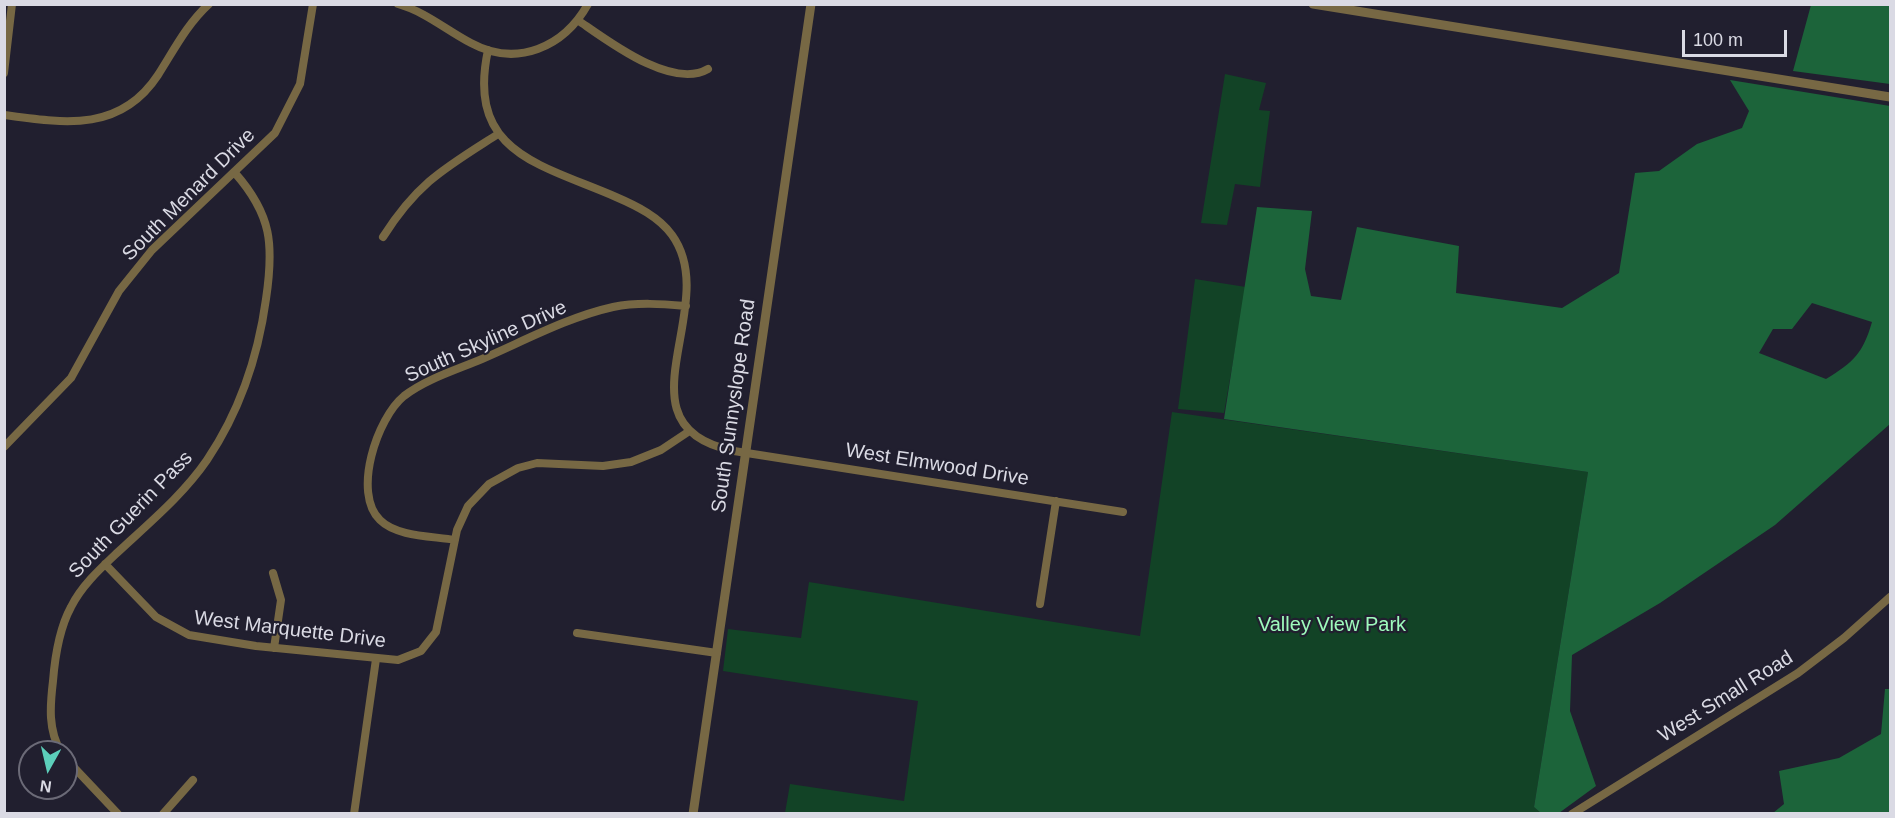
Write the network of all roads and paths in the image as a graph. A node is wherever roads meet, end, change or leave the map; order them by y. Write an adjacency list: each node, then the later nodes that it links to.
1 (12, 4): 11 (street)
2 (209, 4): 13 (street)
3 (313, 4): 15 (street, South Menard Drive)
4 (398, 4): 9 (street)
5 (588, 4): 8 (street)
6 (810, 4): 20 (street, South Sunnyslope Road)
7 (1313, 4): 12 (street)
8 (579, 21): 9 (street); 10 (street)
9 (488, 50): 14 (street)
10 (708, 69)
11 (4, 73)
12 (1890, 97)
13 (4, 115)
14 (498, 134): 16 (street); 17 (street)
15 (235, 173): 19 (street, South Menard Drive); 24 (street, South Guerin Pass)
16 (383, 237)
17 (686, 306): 18 (street); 23 (street, South Skyline Drive)
18 (688, 432): 20 (street, West Elmwood Drive); 23 (street, West Marquette Drive)
19 (6, 441)
20 (745, 453): 21 (street, West Elmwood Drive); 30 (street, South Sunnyslope Road)
21 (1056, 501): 22 (street, West Elmwood Drive); 27 (street)
22 (1123, 512)
23 (455, 540): 31 (street, West Marquette Drive)
24 (105, 564): 29 (street, West Marquette Drive); 32 (street, South Guerin Pass)
25 (273, 573): 29 (street)
26 (1890, 597): 39 (street, West Small Road)
27 (1040, 604)
28 (577, 633): 30 (street)
29 (274, 648): 31 (street, West Marquette Drive)
30 (717, 653): 38 (street, South Sunnyslope Road)
31 (376, 659): 37 (street)
32 (56, 740)
33 (78, 771): 35 (street)
34 (193, 780): 36 (street)
35 (118, 813)
36 (163, 813)
37 (354, 813)
38 (693, 813)
39 (1572, 813)

